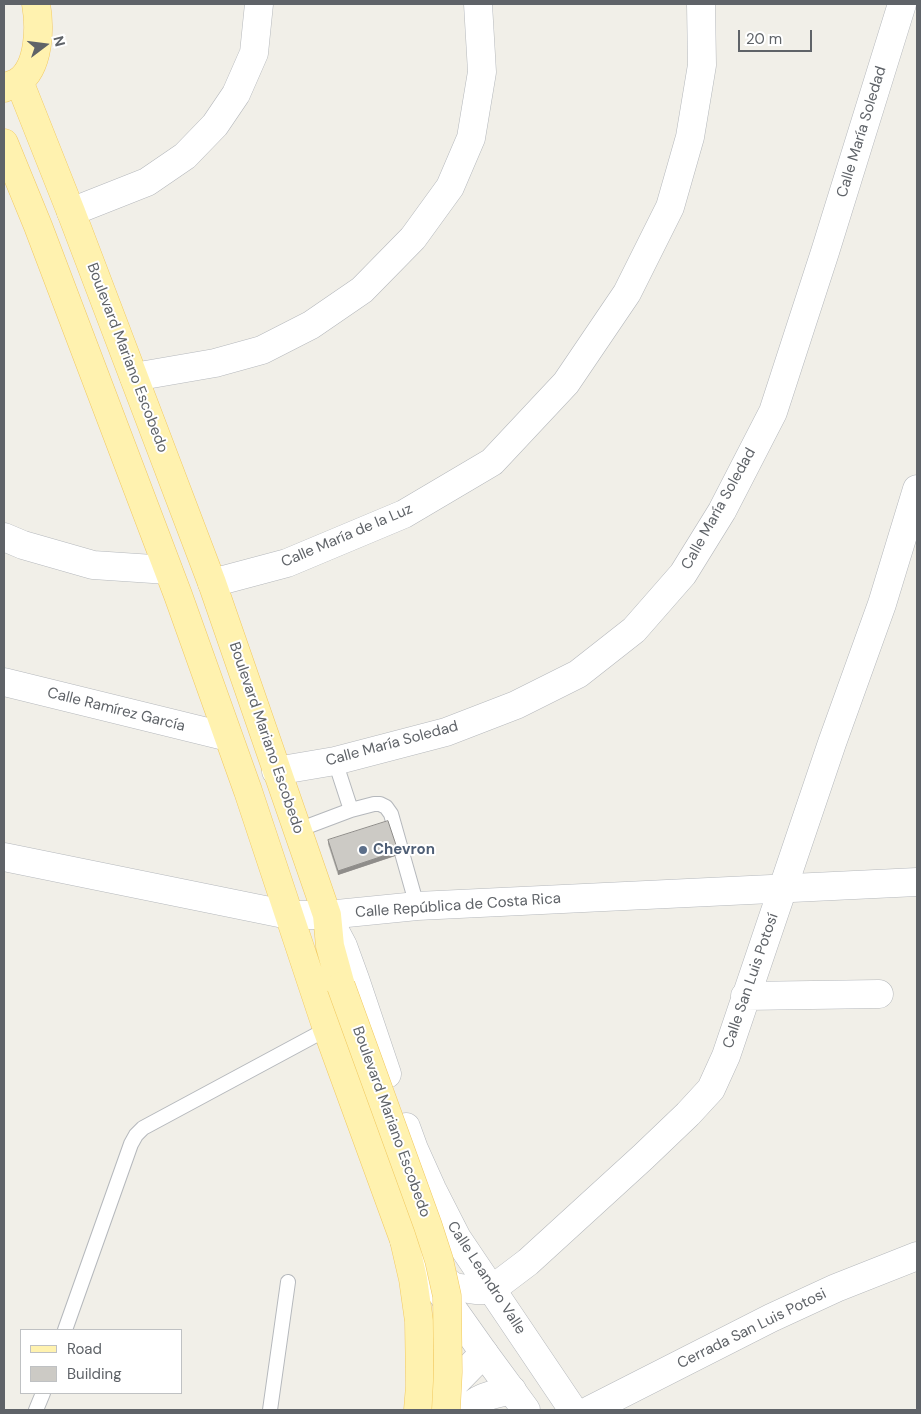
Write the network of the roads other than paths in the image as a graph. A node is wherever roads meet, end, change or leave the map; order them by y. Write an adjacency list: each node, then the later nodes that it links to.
1 (36, 4): 6 (main road)
2 (259, 4): 8 (street)
3 (478, 4): 9 (street)
4 (701, 4): 13 (street, Calle María de la Luz)
5 (902, 4): 16 (street, Calle María Soledad)
6 (11, 85): 8 (main road, Boulevard Mariano Escobedo)
7 (4, 142): 12 (main road, Boulevard Mariano Escobedo)
8 (71, 212): 9 (main road, Boulevard Mariano Escobedo)
9 (134, 377): 13 (main road, Boulevard Mariano Escobedo)
10 (917, 489): 22 (street, Calle San Luis Potosí)
11 (4, 537): 12 (street)
12 (168, 570): 15 (main road, Boulevard Mariano Escobedo)
13 (212, 583): 17 (main road, Boulevard Mariano Escobedo)
14 (4, 682): 15 (street, Calle Ramírez García)
15 (228, 737): 24 (main road, Boulevard Mariano Escobedo)
16 (335, 761): 17 (street, Calle María Soledad); 18 (lane)
17 (276, 771): 19 (main road, Boulevard Mariano Escobedo)
18 (351, 810): 19 (lane); 23 (lane)
19 (298, 830): 25 (main road, Boulevard Mariano Escobedo)
20 (4, 857): 24 (street, Calle República de Costa Rica)
21 (917, 882): 22 (street, Calle República de Costa Rica)
22 (783, 888): 23 (street, Calle República de Costa Rica); 27 (street, Calle San Luis Potosí)
23 (417, 906): 25 (street, Calle República de Costa Rica)
24 (290, 915): 25 (street, Calle República de Costa Rica); 28 (main road, Boulevard Mariano Escobedo)
25 (327, 915): 32 (street, Calle Leandro Valle); 41 (main road, Boulevard Mariano Escobedo, bridge)
26 (879, 994): 27 (street)
27 (745, 996): 32 (street, Calle San Luis Potosí)
28 (327, 1029): 29 (main road, Boulevard Mariano Escobedo); 33 (lane)
29 (404, 1240): 32 (street); 34 (street); 39 (main road, Boulevard Mariano Escobedo)
30 (917, 1256): 44 (street, Cerrada San Luis Potosi)
31 (288, 1282): 38 (lane)
32 (491, 1290): 43 (street, Calle Leandro Valle)
33 (65, 1329)
34 (484, 1353): 36 (street); 40 (street)
35 (43, 1394): 37 (lane)
36 (519, 1400): 42 (street)
37 (36, 1410)
38 (270, 1410)
39 (418, 1410)
40 (423, 1410)
41 (446, 1410)
42 (468, 1410)
43 (574, 1410)
44 (590, 1410)

